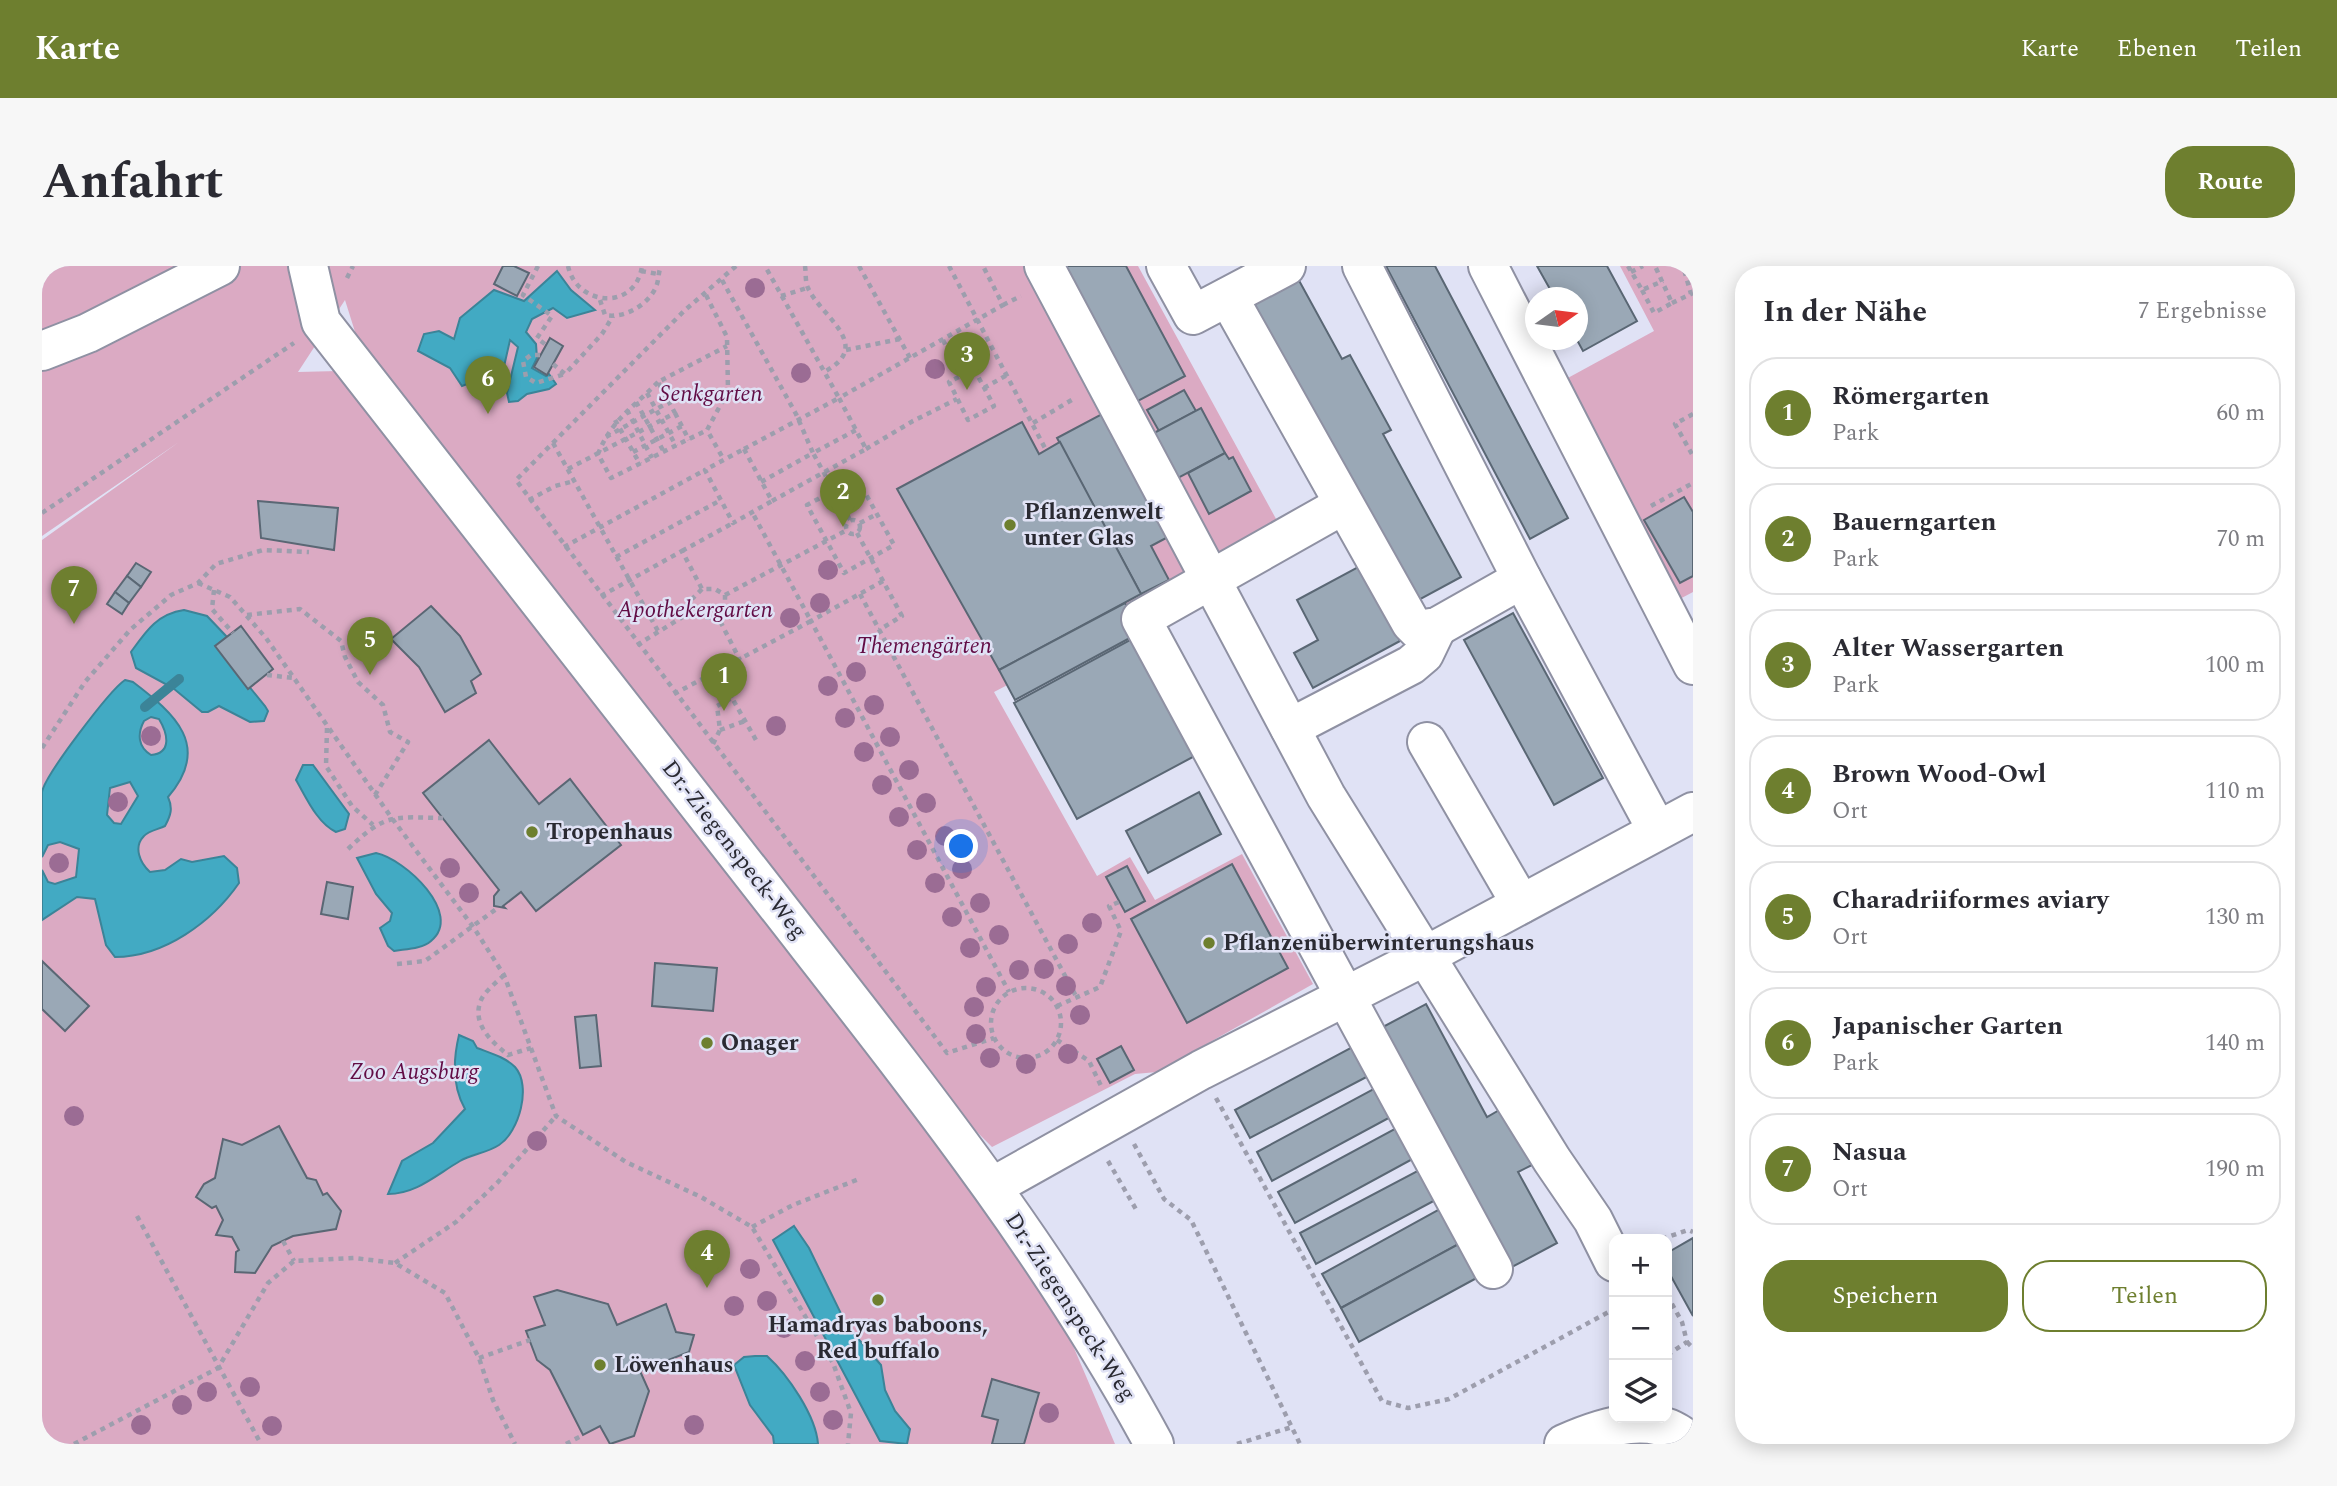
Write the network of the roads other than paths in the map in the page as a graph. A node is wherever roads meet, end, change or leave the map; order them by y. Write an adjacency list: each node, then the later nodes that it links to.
1 (220, 266): 9 (lane)
2 (308, 266): 22 (lane, Dr.-Ziegenspeck-Weg)
3 (1044, 266): 11 (lane)
4 (1166, 266): 8 (lane)
5 (1286, 266): 8 (lane)
6 (1362, 266): 12 (lane)
7 (1488, 266): 14 (lane)
8 (1227, 297): 10 (lane)
9 (42, 351)
10 (1343, 505): 11 (lane); 13 (lane)
11 (1211, 579): 15 (lane); 21 (lane)
12 (1522, 579): 13 (lane); 18 (lane)
13 (1437, 627): 15 (lane)
14 (1693, 665)
15 (1290, 727): 20 (lane)
16 (1427, 742): 19 (lane)
17 (1693, 812): 18 (lane)
18 (1657, 830): 19 (lane)
19 (1521, 904): 20 (lane)
20 (1425, 956): 21 (lane); 23 (lane)
21 (1347, 997): 22 (lane); 24 (lane)
22 (992, 1187): 25 (lane, Dr.-Ziegenspeck-Weg)
23 (1609, 1252)
24 (1493, 1269)
25 (1154, 1444)
26 (1564, 1444): 27 (lane)
27 (1691, 1444)

